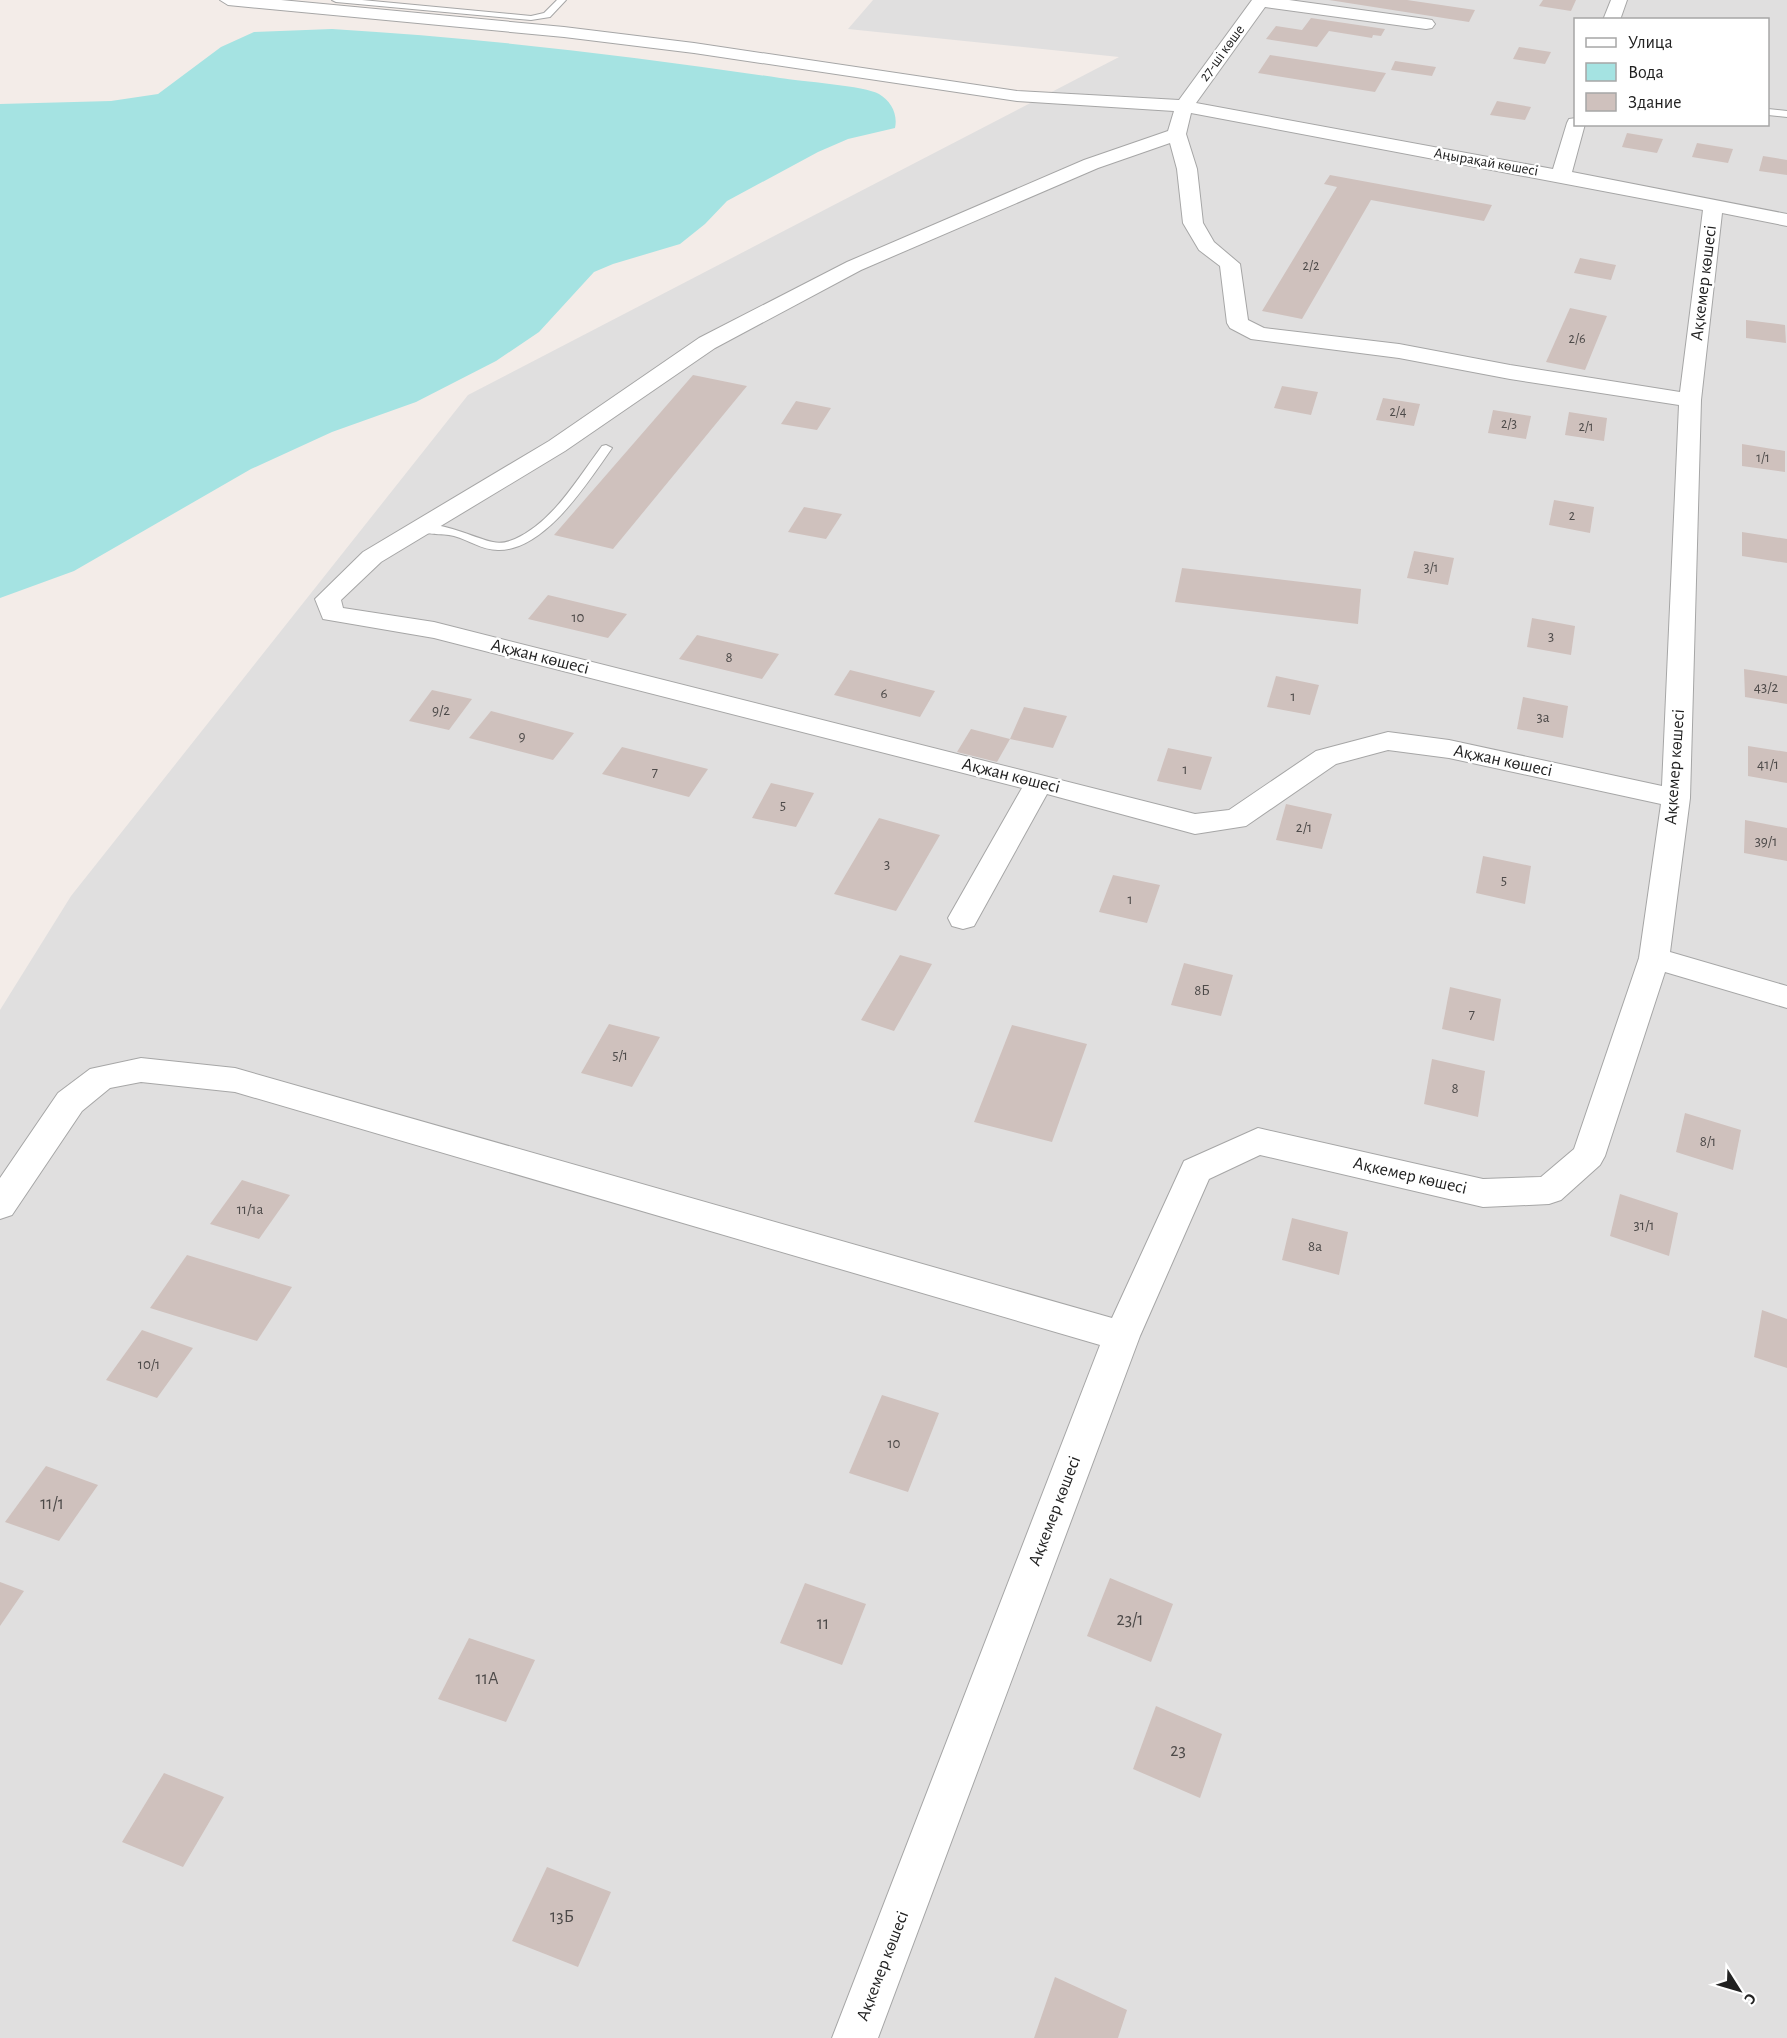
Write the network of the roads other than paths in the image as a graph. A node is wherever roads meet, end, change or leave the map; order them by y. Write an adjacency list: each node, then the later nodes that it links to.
1 (228, 0): 6 (street, Аңырақай көшесі)
2 (336, 0): 3 (lane)
3 (562, 0)
4 (1619, 0): 7 (street)
5 (1261, 1): 8 (street); 9 (street, 27-ші көше)
6 (305, 3): 9 (street, Аңырақай көшесі)
7 (1612, 18)
8 (1426, 24)
9 (1184, 106): 13 (street); 14 (street, Аңырақай көшесі)
10 (1769, 112): 11 (lane)
11 (1787, 114)
12 (1574, 126): 14 (street)
13 (1177, 135): 17 (street); 19 (street)
14 (1561, 176): 15 (street, Аңырақай көшесі)
15 (1713, 206): 16 (street, Аңырақай көшесі); 17 (street, Ақкемер көшесі)
16 (1787, 220)
17 (1690, 400): 21 (street, Ақкемер көшесі)
18 (606, 448): 19 (lane)
19 (420, 528): 20 (street, Ақжан көшесі)
20 (1039, 783): 21 (street, Ақжан көшесі); 22 (street)
21 (1676, 798): 23 (street, Ақкемер көшесі)
22 (963, 918)
23 (1654, 958): 24 (street); 26 (street, Ақкемер көшесі)
24 (1787, 997)
25 (0, 1204): 26 (street)
26 (1122, 1336): 27 (street, Ақкемер көшесі)
27 (855, 2038)

